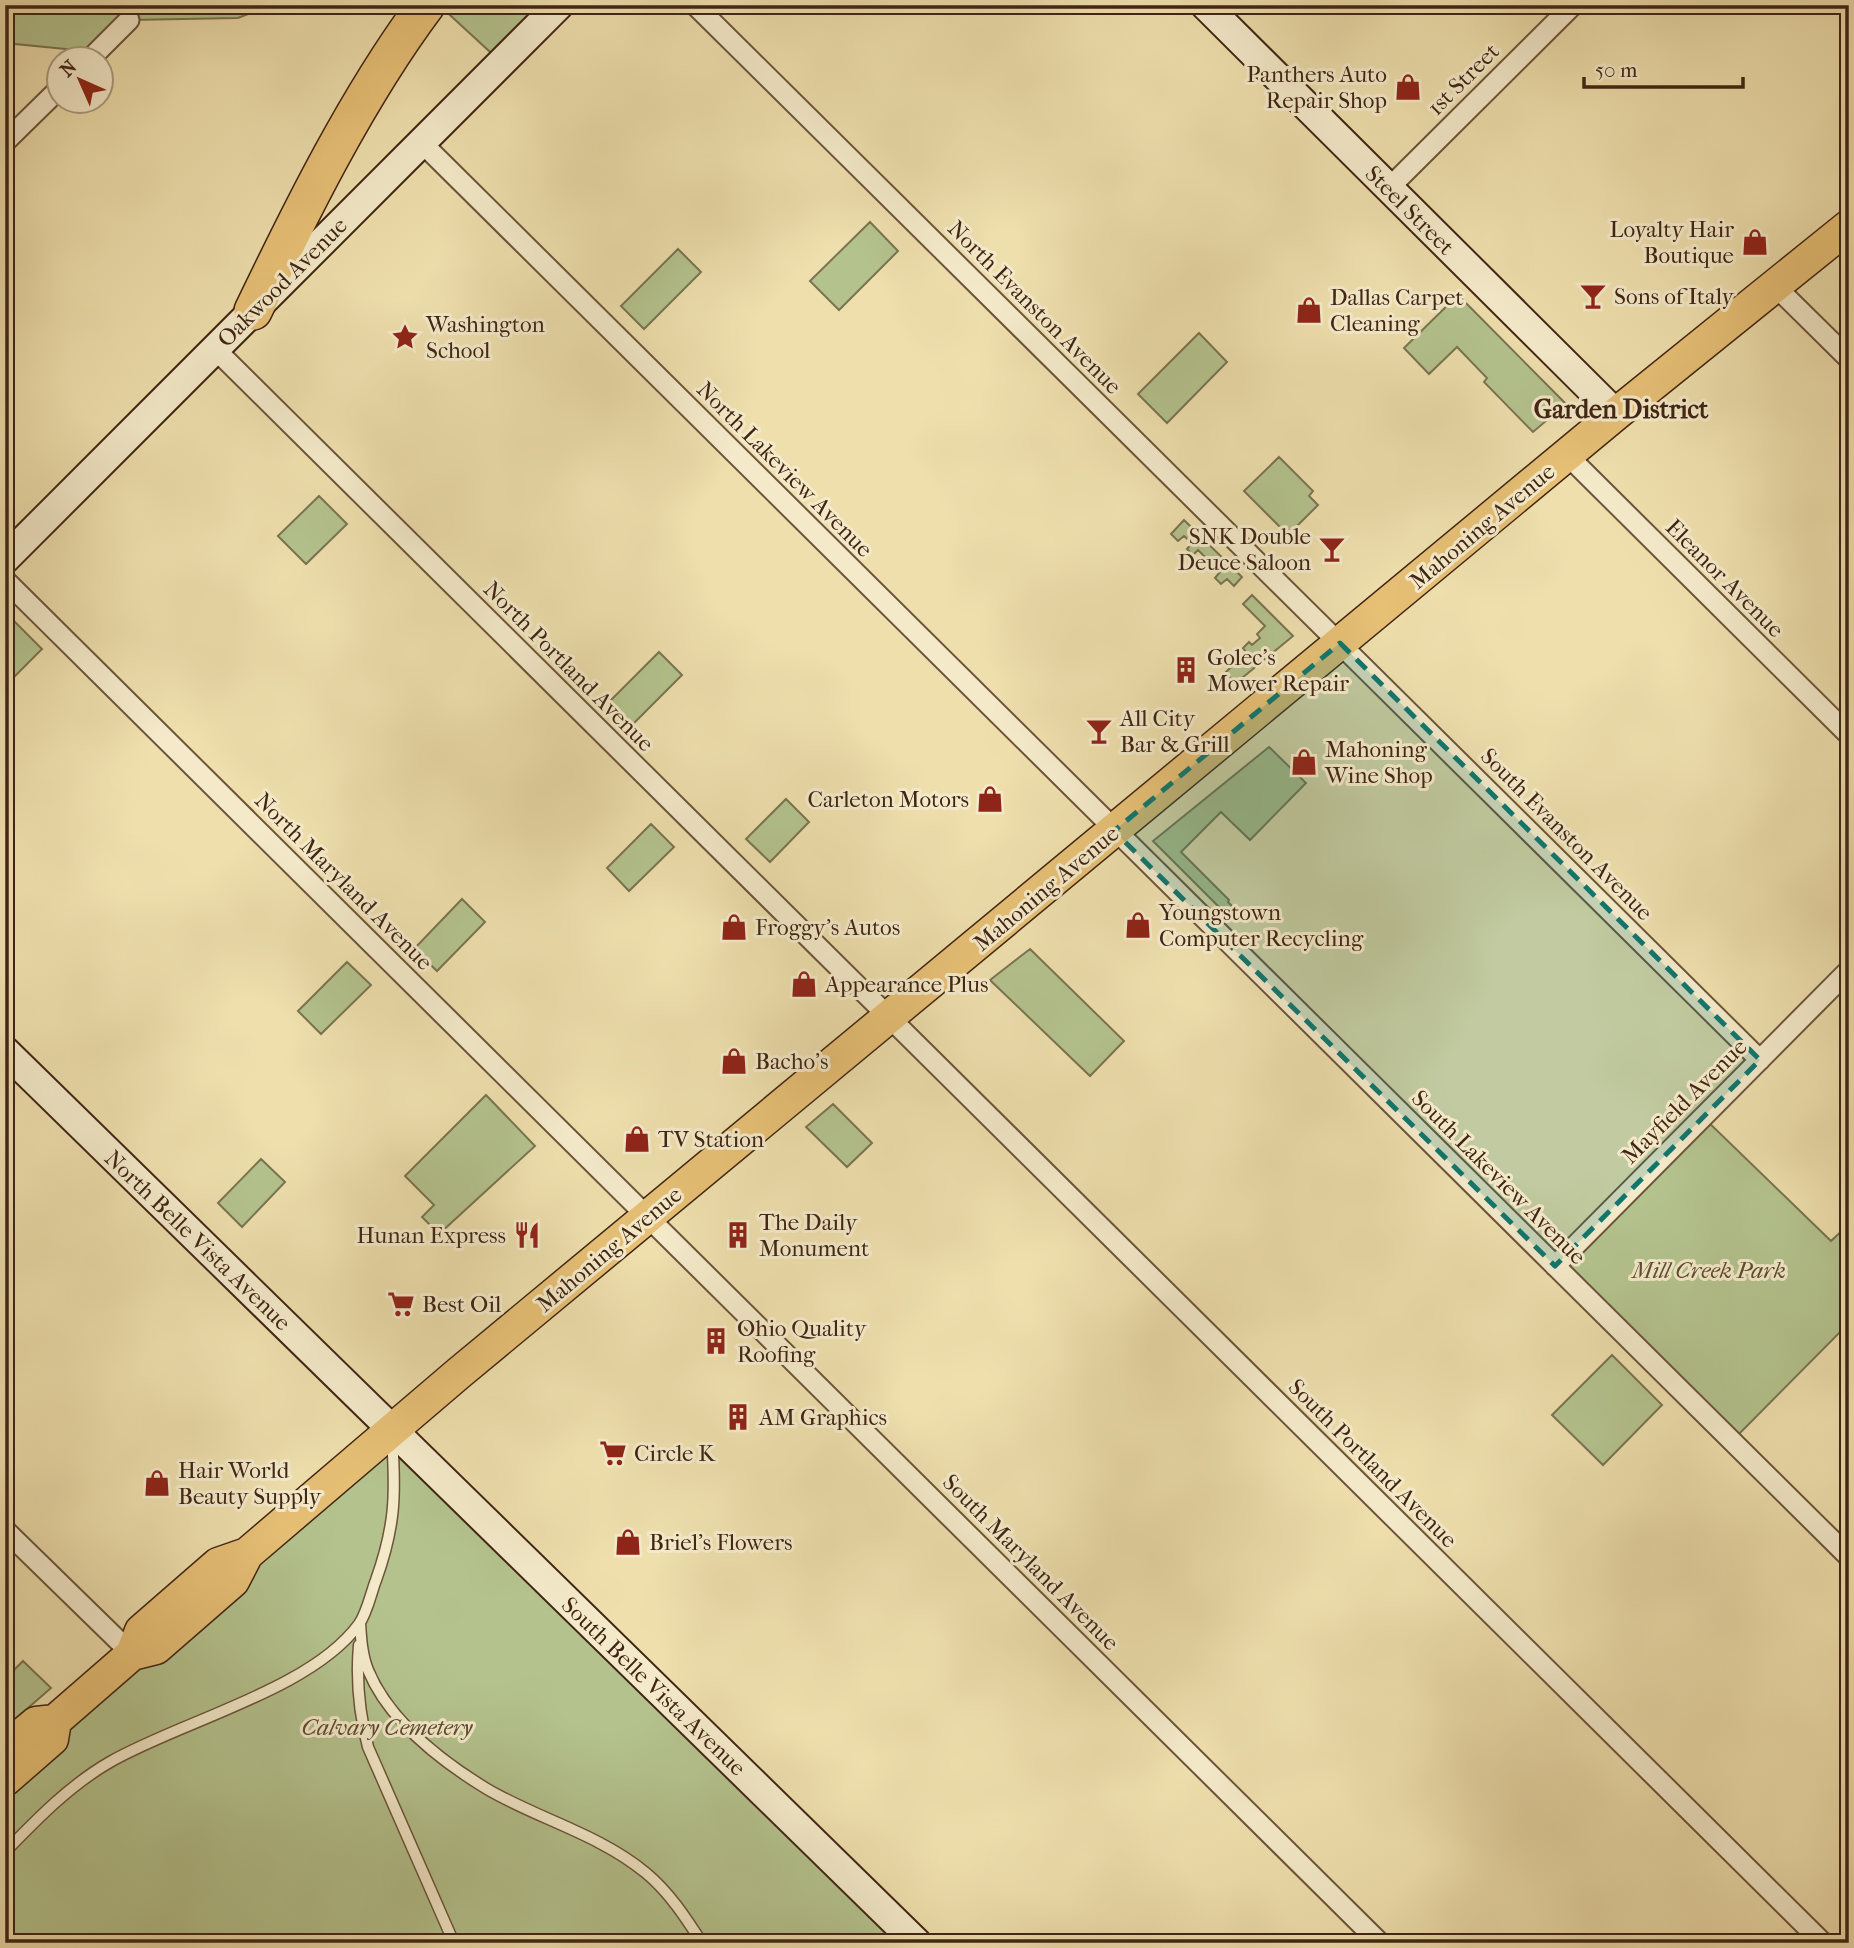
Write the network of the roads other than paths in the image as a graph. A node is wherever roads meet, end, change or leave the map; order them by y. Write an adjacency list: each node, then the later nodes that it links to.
1 (426, 5): 14 (highway)
2 (559, 5): 10 (street, Oakwood Avenue)
3 (695, 5): 21 (street, North Evanston Avenue)
4 (1205, 5): 11 (street, Steel Street)
5 (1573, 5): 11 (street, 1st Street)
6 (129, 20): 7 (street)
7 (103, 46)
8 (46, 102): 9 (street)
9 (5, 142)
10 (421, 142): 14 (street, Oakwood Avenue); 23 (street, North Lakeview Avenue)
11 (1389, 188): 17 (street, Steel Street)
12 (1849, 226): 13 (main road, Mahoning Avenue)
13 (1775, 286): 16 (street); 17 (main road, Mahoning Avenue)
14 (253, 311): 15 (street, Oakwood Avenue)
15 (215, 349): 19 (street, Oakwood Avenue); 25 (street, North Portland Avenue)
16 (1849, 359)
17 (1616, 414): 18 (main road, Mahoning Avenue)
18 (1567, 455): 21 (main road, Mahoning Avenue); 22 (street, Eleanor Avenue)
19 (5, 559)
20 (5, 580): 28 (street, North Maryland Avenue)
21 (1340, 643): 23 (main road, Mahoning Avenue); 27 (street, South Evanston Avenue)
22 (1849, 735)
23 (1114, 831): 25 (main road, Mahoning Avenue); 29 (street, South Lakeview Avenue)
24 (1849, 970): 27 (street, Mayfield Avenue)
25 (889, 1017): 28 (main road, Mahoning Avenue); 43 (street, South Portland Avenue)
26 (5, 1051): 30 (street, North Belle Vista Avenue)
27 (1760, 1060): 29 (street, Mayfield Avenue)
28 (648, 1217): 30 (main road, Mahoning Avenue); 42 (street, South Maryland Avenue)
29 (1555, 1266): 32 (street, South Lakeview Avenue)
30 (391, 1428): 33 (lane); 34 (main road, Mahoning Avenue); 41 (street, South Belle Vista Avenue)
31 (5, 1530): 34 (street)
32 (1845, 1545)
33 (360, 1623): 38 (lane); 39 (lane); 40 (lane)
34 (132, 1654): 35 (main road, Mahoning Avenue)
35 (55, 1720): 36 (main road, Mahoning Avenue); 37 (main road, Mahoning Avenue)
36 (5, 1749)
37 (5, 1780)
38 (5, 1852)
39 (454, 1943)
40 (702, 1943)
41 (917, 1943)
42 (1380, 1943)
43 (1823, 1943)

